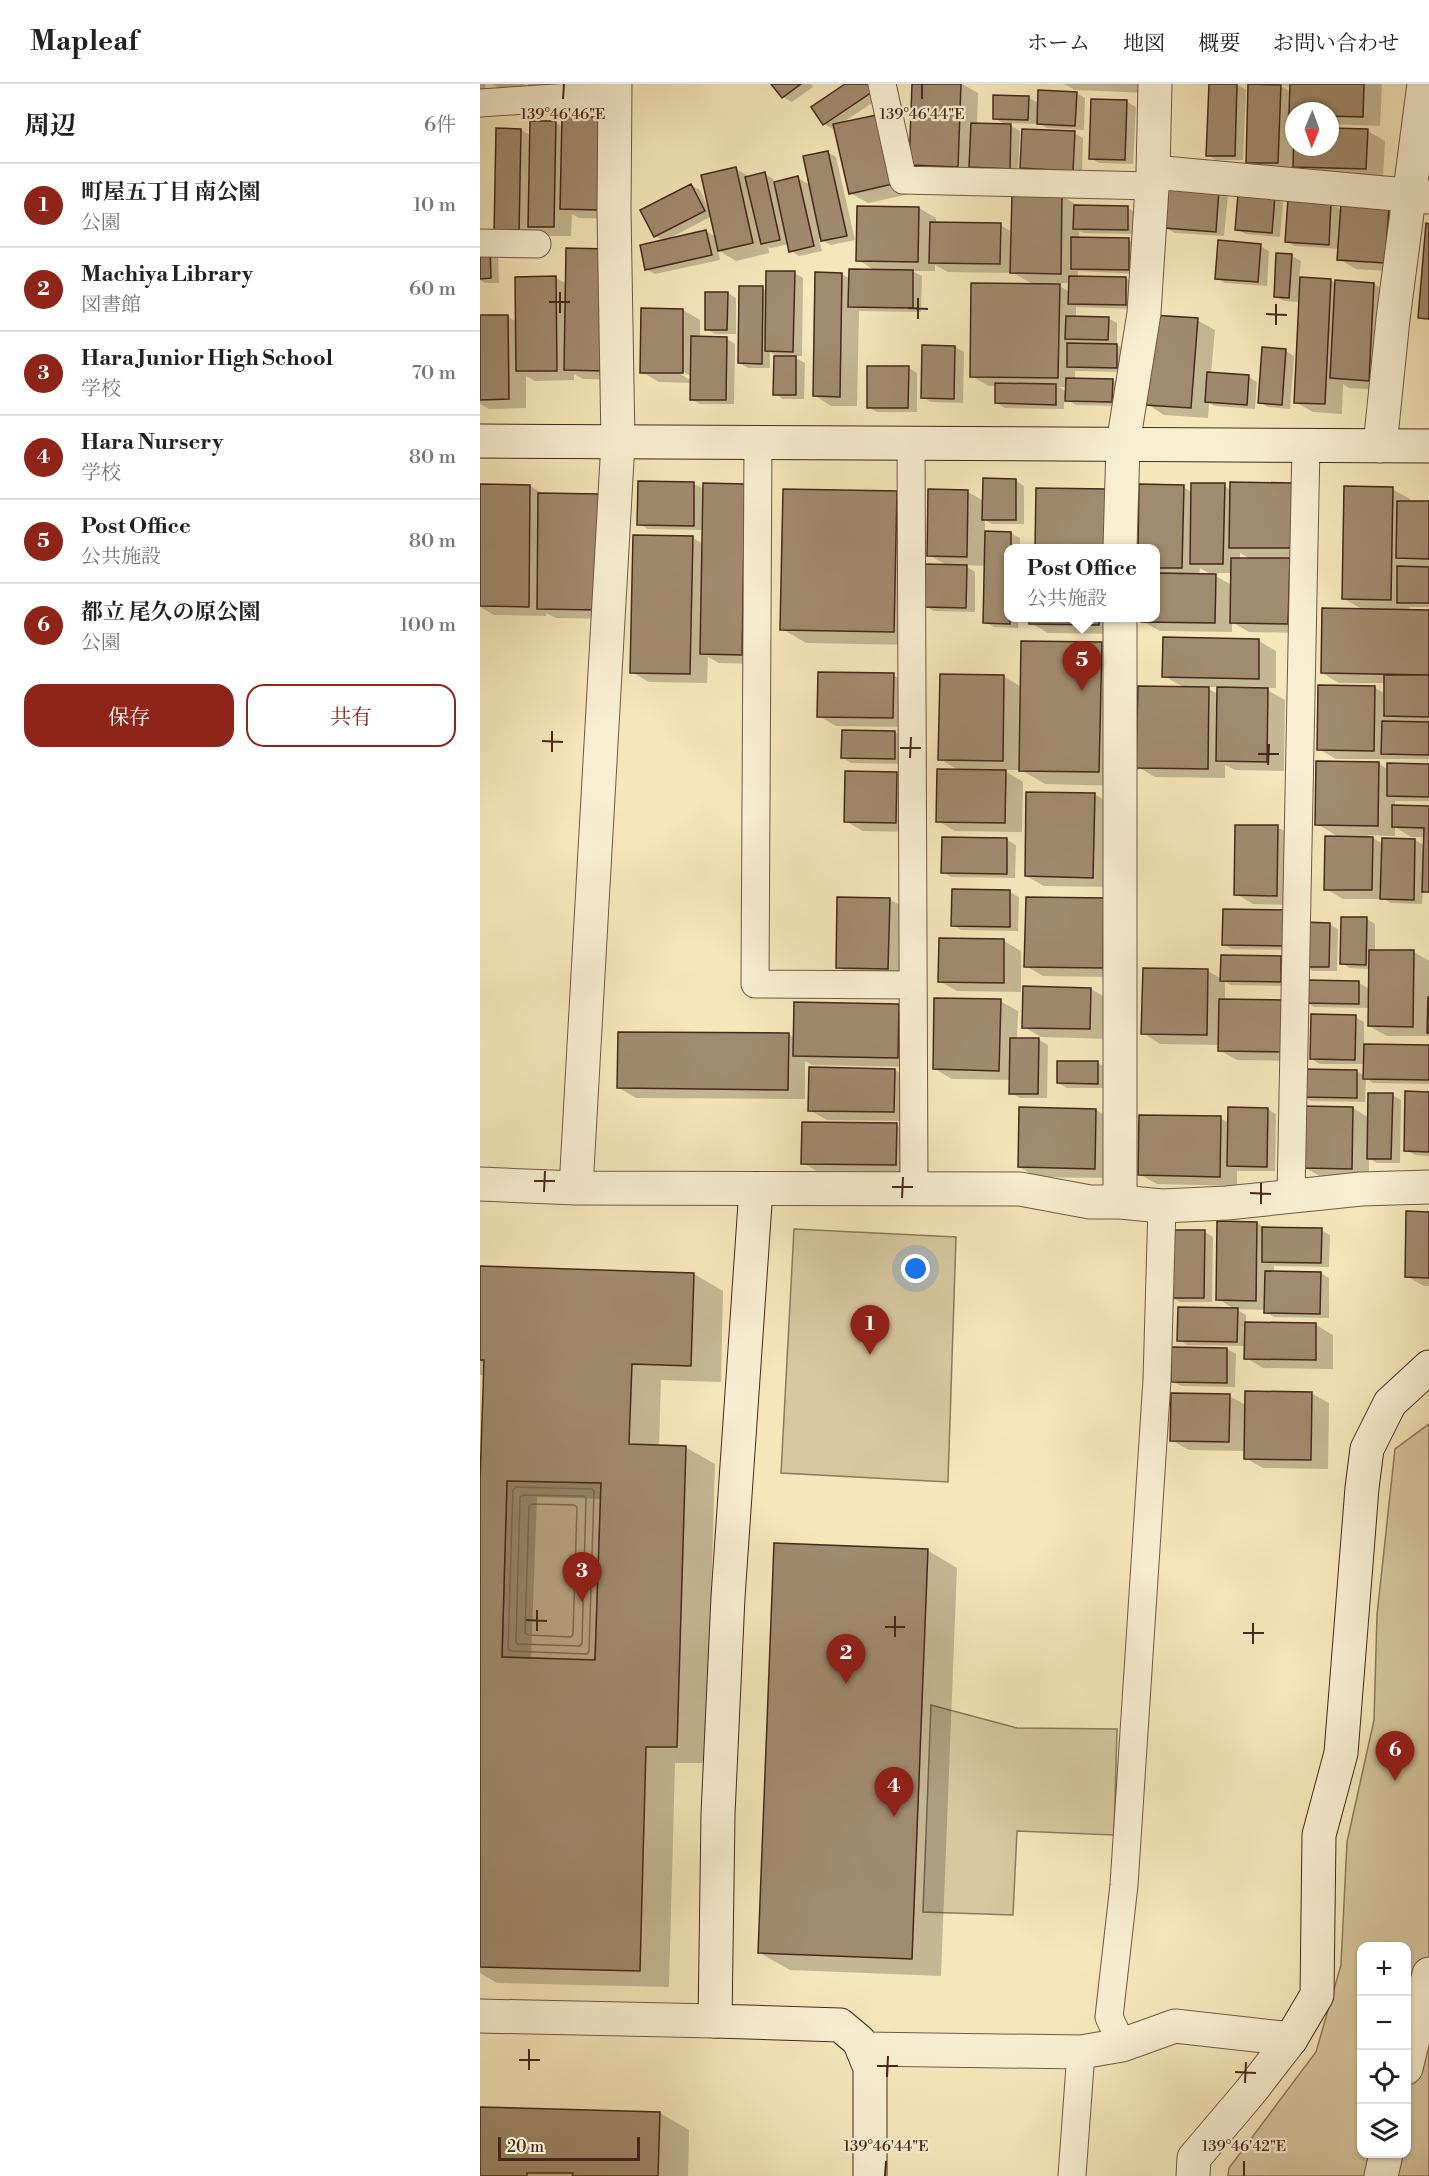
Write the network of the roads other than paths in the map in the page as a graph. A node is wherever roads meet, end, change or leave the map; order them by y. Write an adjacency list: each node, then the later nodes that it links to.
1 (882, 84): 6 (lane)
2 (1155, 84): 6 (street)
3 (1424, 84): 7 (street)
4 (615, 89): 5 (lane); 11 (street)
5 (480, 103)
6 (1152, 179): 7 (street); 14 (street)
7 (1420, 196): 16 (street)
8 (480, 243): 9 (lane)
9 (537, 244)
10 (480, 441): 11 (street)
11 (618, 442): 12 (street); 23 (street)
12 (758, 443): 13 (street); 20 (lane)
13 (911, 443): 14 (street); 20 (lane)
14 (1123, 444): 15 (street); 18 (street)
15 (1306, 445): 16 (street); 26 (lane)
16 (1380, 446): 17 (street)
17 (1429, 446)
18 (1120, 544)
19 (1120, 622): 27 (street)
20 (913, 985): 24 (lane)
21 (480, 1184): 23 (street)
22 (1429, 1187): 26 (street)
23 (576, 1188): 25 (street)
24 (914, 1188): 25 (street); 27 (street)
25 (756, 1189): 32 (street)
26 (1291, 1196): 28 (street)
27 (1120, 1202): 28 (street)
28 (1162, 1206): 34 (lane)
29 (1429, 1367): 33 (street)
30 (1429, 1974): 36 (street)
31 (480, 2016): 32 (street)
32 (715, 2021): 35 (street)
33 (1291, 2039): 34 (street); 41 (street)
34 (1122, 2045): 37 (street)
35 (863, 2049): 37 (street); 39 (street)
36 (1411, 2051)
37 (1081, 2052): 40 (lane)
38 (1385, 2158): 42 (street)
39 (870, 2176)
40 (1072, 2176)
41 (1192, 2176)
42 (1381, 2176)

